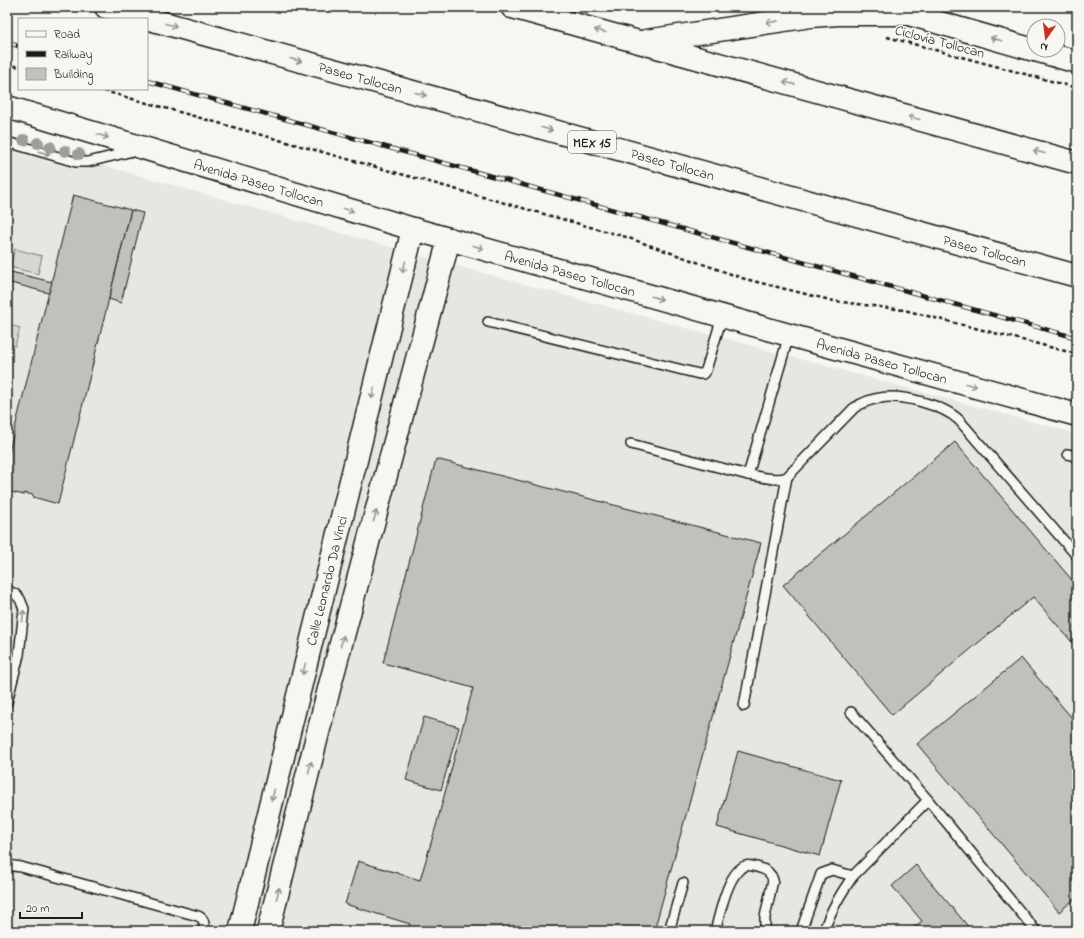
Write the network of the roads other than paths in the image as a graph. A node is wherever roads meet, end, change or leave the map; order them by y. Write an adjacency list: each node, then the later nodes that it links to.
1 (106, 7): 4 (main road, Paseo Tollocan / MEX 15, one-way to 4)
2 (512, 7): 6 (main road, one-way to 2)
3 (896, 10): 6 (main road, one-way to 6); 7 (main road, one-way to 3)
4 (146, 18)
5 (148, 19): 18 (main road, Paseo Tollocan / MEX 15, one-way to 18)
6 (638, 42): 15 (main road, one-way to 6)
7 (1026, 48)
8 (1063, 58): 9 (main road)
9 (1077, 62)
10 (7, 92): 12 (main road, Avenida Paseo Tollocan)
11 (7, 107): 12 (main road, Avenida Paseo Tollocan)
12 (65, 125): 14 (main road, Avenida Paseo Tollocan, one-way to 14)
13 (7, 142): 14 (lane, one-way to 14)
14 (144, 149): 16 (main road, Avenida Paseo Tollocan, one-way to 16)
15 (1077, 163)
16 (413, 229): 17 (main road, Avenida Paseo Tollocan); 38 (main road, Calle Leonardo Da Vinci, one-way to 38)
17 (449, 239): 19 (main road, Avenida Paseo Tollocan, one-way to 19); 39 (main road, one-way to 17)
18 (1077, 276)
19 (722, 317): 20 (lane); 21 (main road, Avenida Paseo Tollocan)
20 (488, 322)
21 (789, 335): 22 (main road, Avenida Paseo Tollocan, one-way to 22); 26 (lane)
22 (1077, 415)
23 (630, 444): 26 (lane)
24 (1068, 454): 25 (lane)
25 (1077, 457)
26 (748, 475): 27 (lane)
27 (787, 477): 28 (lane); 31 (lane)
28 (1077, 556)
29 (7, 590): 30 (lane, one-way to 29)
30 (7, 702)
31 (744, 706)
32 (851, 712): 33 (lane)
33 (928, 800): 35 (lane); 45 (lane)
34 (7, 865): 37 (lane)
35 (853, 876): 43 (lane); 44 (lane)
36 (683, 883): 40 (lane)
37 (203, 931)
38 (240, 931)
39 (268, 931)
40 (668, 931)
41 (715, 931): 42 (lane)
42 (765, 931)
43 (801, 931)
44 (824, 931)
45 (1036, 931)

